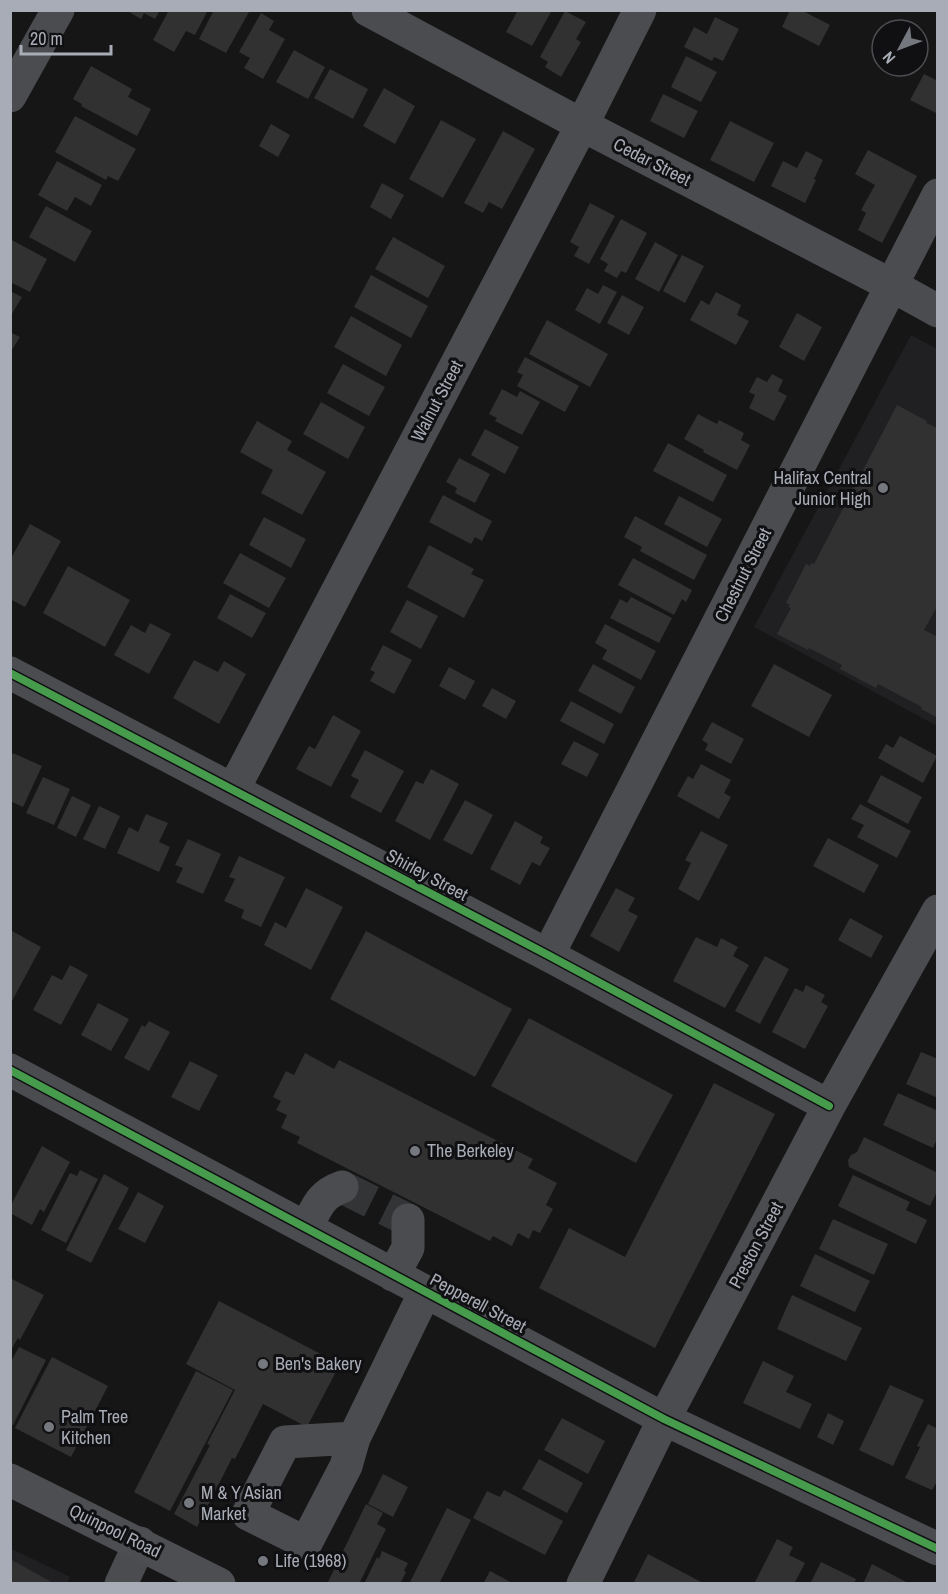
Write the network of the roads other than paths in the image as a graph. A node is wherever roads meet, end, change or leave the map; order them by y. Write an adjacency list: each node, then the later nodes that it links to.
1 (58, 10): 4 (street)
2 (368, 10): 5 (street, Cedar Street)
3 (639, 10): 5 (street, Walnut Street)
4 (10, 96)
5 (582, 126): 7 (street, Cedar Street); 10 (street, Walnut Street)
6 (938, 195): 7 (street, Chestnut Street)
7 (891, 285): 8 (street, Cedar Street); 12 (street, Chestnut Street)
8 (938, 311)
9 (10, 673): 10 (street, Shirley Street)
10 (233, 790): 12 (street, Shirley Street)
11 (938, 911): 14 (street, Preston Street)
12 (549, 955): 14 (street, Shirley Street)
13 (10, 1070): 17 (street, Pepperell Street)
14 (829, 1106): 20 (street, Preston Street)
15 (342, 1187): 17 (street)
16 (408, 1220): 18 (street)
17 (306, 1228): 18 (street, Pepperell Street)
18 (393, 1275): 19 (street, Pepperell Street)
19 (425, 1292): 20 (street, Pepperell Street); 21 (street)
20 (664, 1419): 24 (street, Pepperell Street); 27 (street, Preston Street)
21 (354, 1438)
22 (10, 1480): 23 (main road, Quinpool Road)
23 (140, 1543): 25 (street); 26 (main road, Quinpool Road)
24 (938, 1550)
25 (121, 1584)
26 (219, 1584)
27 (583, 1584)

